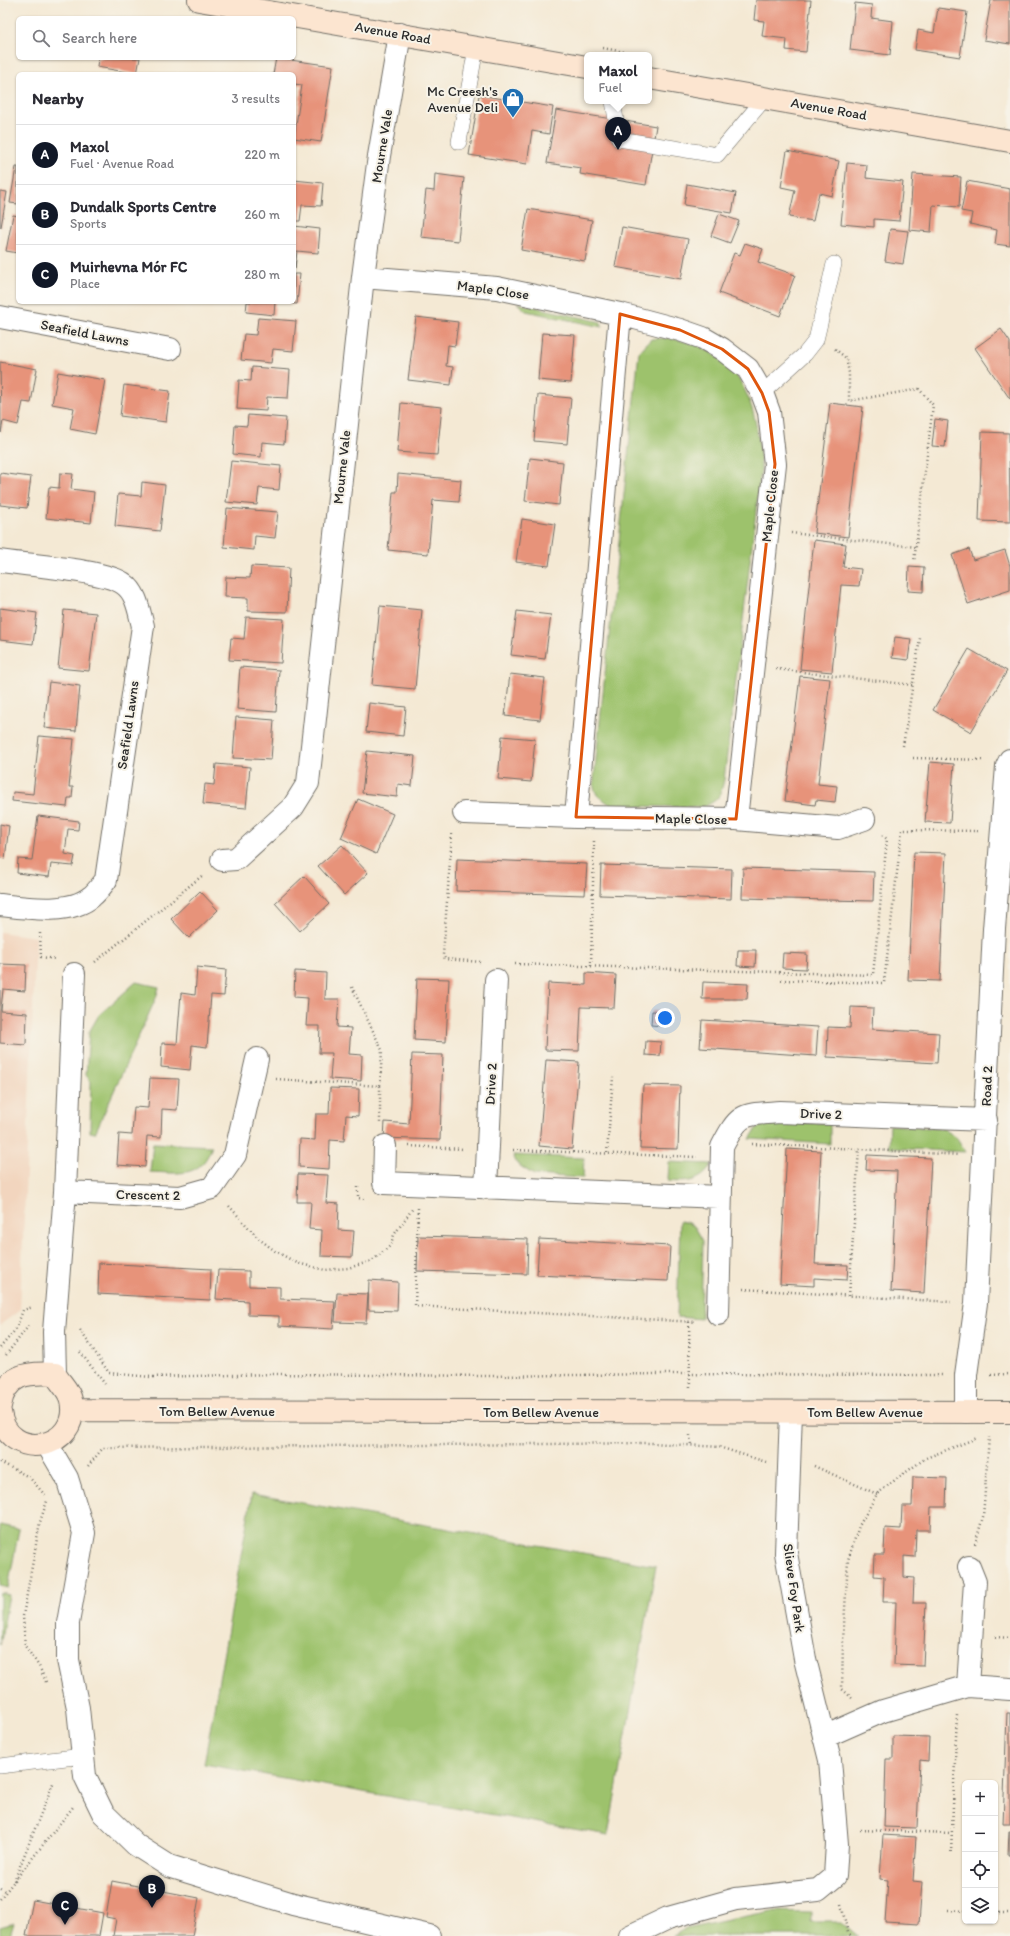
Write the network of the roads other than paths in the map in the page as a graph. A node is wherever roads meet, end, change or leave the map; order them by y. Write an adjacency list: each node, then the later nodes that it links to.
1 (199, 0): 2 (street, Avenue Road)
2 (294, 16)
3 (296, 16): 4 (street, Avenue Road)
4 (400, 34): 5 (street, Avenue Road); 13 (street, Mourne Vale)
5 (476, 48): 6 (street, Avenue Road); 11 (lane)
6 (584, 66)
7 (652, 79): 8 (street, Avenue Road)
8 (765, 98): 9 (lane); 10 (street, Avenue Road)
9 (613, 104)
10 (1010, 141)
11 (459, 142)
12 (834, 264): 17 (lane)
13 (363, 277): 14 (street, Maple Close); 24 (street, Mourne Vale)
14 (620, 314): 17 (street, Maple Close); 21 (street)
15 (0, 317): 16 (street, Seafield Lawns)
16 (170, 349)
17 (762, 393): 22 (street, Maple Close)
18 (0, 561): 25 (street, Seafield Lawns)
19 (1010, 760): 26 (street, Road 2)
20 (464, 813): 21 (street, Maple Close)
21 (585, 818): 22 (street, Maple Close)
22 (736, 819): 23 (street)
23 (864, 819)
24 (222, 860)
25 (0, 905)
26 (1002, 929): 30 (street, Road 2)
27 (82, 968): 33 (street)
28 (498, 969): 32 (street, Drive 2)
29 (255, 1068): 33 (street, Crescent 2)
30 (986, 1120): 34 (street, Drive 2); 41 (street, Road 2)
31 (386, 1146): 32 (street)
32 (486, 1188): 34 (street)
33 (65, 1192): 36 (street)
34 (720, 1197): 35 (street, Drive 2)
35 (718, 1314)
36 (55, 1374): 37 (street); 38 (street)
37 (0, 1406)
38 (73, 1410): 40 (street, Tom Bellew Avenue); 43 (street)
39 (0, 1412): 43 (street)
40 (791, 1412): 41 (street, Tom Bellew Avenue); 47 (street, Slieve Foy Park)
41 (966, 1412): 42 (street, Tom Bellew Avenue)
42 (1010, 1412)
43 (48, 1444): 49 (street)
44 (969, 1567): 45 (street)
45 (963, 1687): 46 (street); 47 (street)
46 (1010, 1689)
47 (824, 1737): 51 (street, Slieve Foy Park)
48 (0, 1766): 49 (lane)
49 (84, 1766): 50 (street)
50 (429, 1936)
51 (630, 1936)

